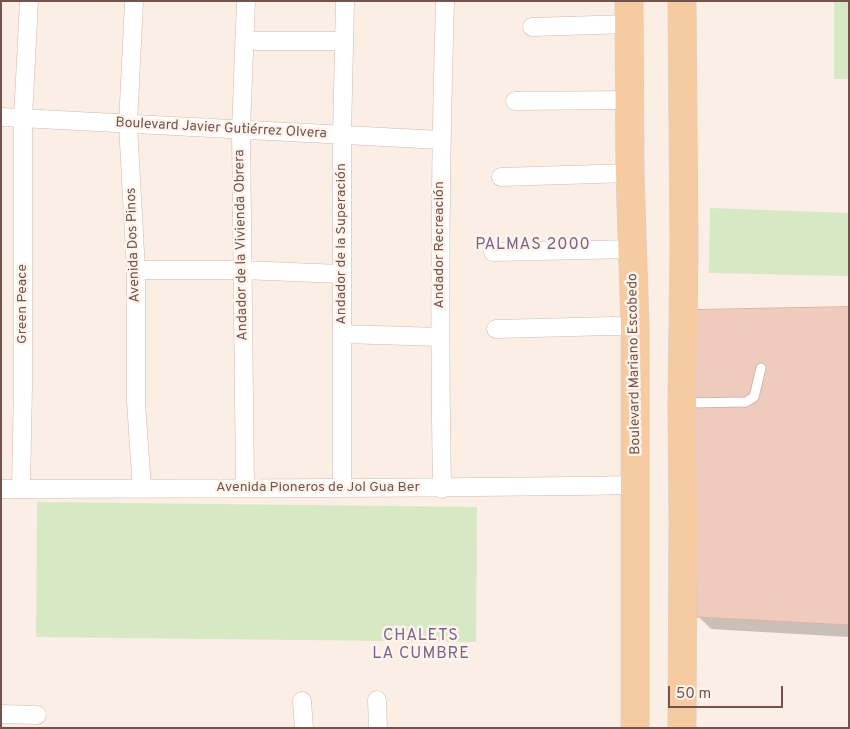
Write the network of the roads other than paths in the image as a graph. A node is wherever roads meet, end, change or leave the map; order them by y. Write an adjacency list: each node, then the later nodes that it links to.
1 (30, 1): 14 (street, Green Peace)
2 (134, 1): 15 (street, Avenida Dos Pinos)
3 (246, 1): 9 (street, Andador de la Vivienda Obrera)
4 (345, 1): 10 (street, Andador de la Superación)
5 (445, 1): 18 (street, Andador Recreación)
6 (682, 1): 31 (main road)
7 (629, 12): 8 (street); 11 (main road, Boulevard Mariano Escobedo)
8 (532, 27)
9 (244, 41): 10 (street); 16 (street, Andador de la Vivienda Obrera)
10 (344, 41): 17 (street, Andador de la Superación)
11 (630, 100): 12 (street); 19 (main road, Boulevard Mariano Escobedo)
12 (515, 101)
13 (1, 117): 14 (street, Boulevard Javier Gutiérrez Olvera)
14 (23, 118): 15 (street, Boulevard Javier Gutiérrez Olvera); 36 (street, Green Peace)
15 (128, 125): 16 (street, Boulevard Javier Gutiérrez Olvera); 23 (street, Avenida Dos Pinos)
16 (240, 130): 17 (street, Boulevard Javier Gutiérrez Olvera); 24 (street, Andador de la Vivienda Obrera)
17 (342, 135): 18 (street, Boulevard Javier Gutiérrez Olvera); 25 (street, Andador de la Superación)
18 (440, 140): 29 (street, Andador Recreación)
19 (630, 173): 20 (street); 21 (main road, Boulevard Mariano Escobedo)
20 (501, 177)
21 (633, 249): 22 (street); 26 (main road, Boulevard Mariano Escobedo)
22 (494, 252)
23 (136, 270): 24 (street); 37 (street, Avenida Dos Pinos)
24 (242, 270): 25 (street); 34 (street, Andador de la Vivienda Obrera)
25 (341, 274): 28 (street, Andador de la Superación)
26 (635, 327): 27 (street); 32 (main road, Boulevard Mariano Escobedo)
27 (496, 329)
28 (342, 334): 29 (street); 33 (street, Andador de la Superación)
29 (440, 337): 38 (street, Andador Recreación)
30 (761, 368): 31 (lane)
31 (682, 403): 46 (main road)
32 (636, 485): 38 (street, Avenida Pioneros de Jol Gua Ber); 45 (main road, Boulevard Mariano Escobedo)
33 (342, 487): 34 (street, Avenida Pioneros de Jol Gua Ber); 38 (street, Avenida Pioneros de Jol Gua Ber)
34 (245, 488): 37 (street, Avenida Pioneros de Jol Gua Ber)
35 (1, 489): 36 (street, Avenida Pioneros de Jol Gua Ber)
36 (21, 489): 37 (street, Avenida Pioneros de Jol Gua Ber)
37 (142, 489)
38 (442, 489)
39 (377, 700): 44 (street)
40 (302, 701): 43 (street)
41 (1, 714): 42 (street)
42 (37, 715)
43 (304, 728)
44 (378, 728)
45 (635, 728)
46 (682, 728)

